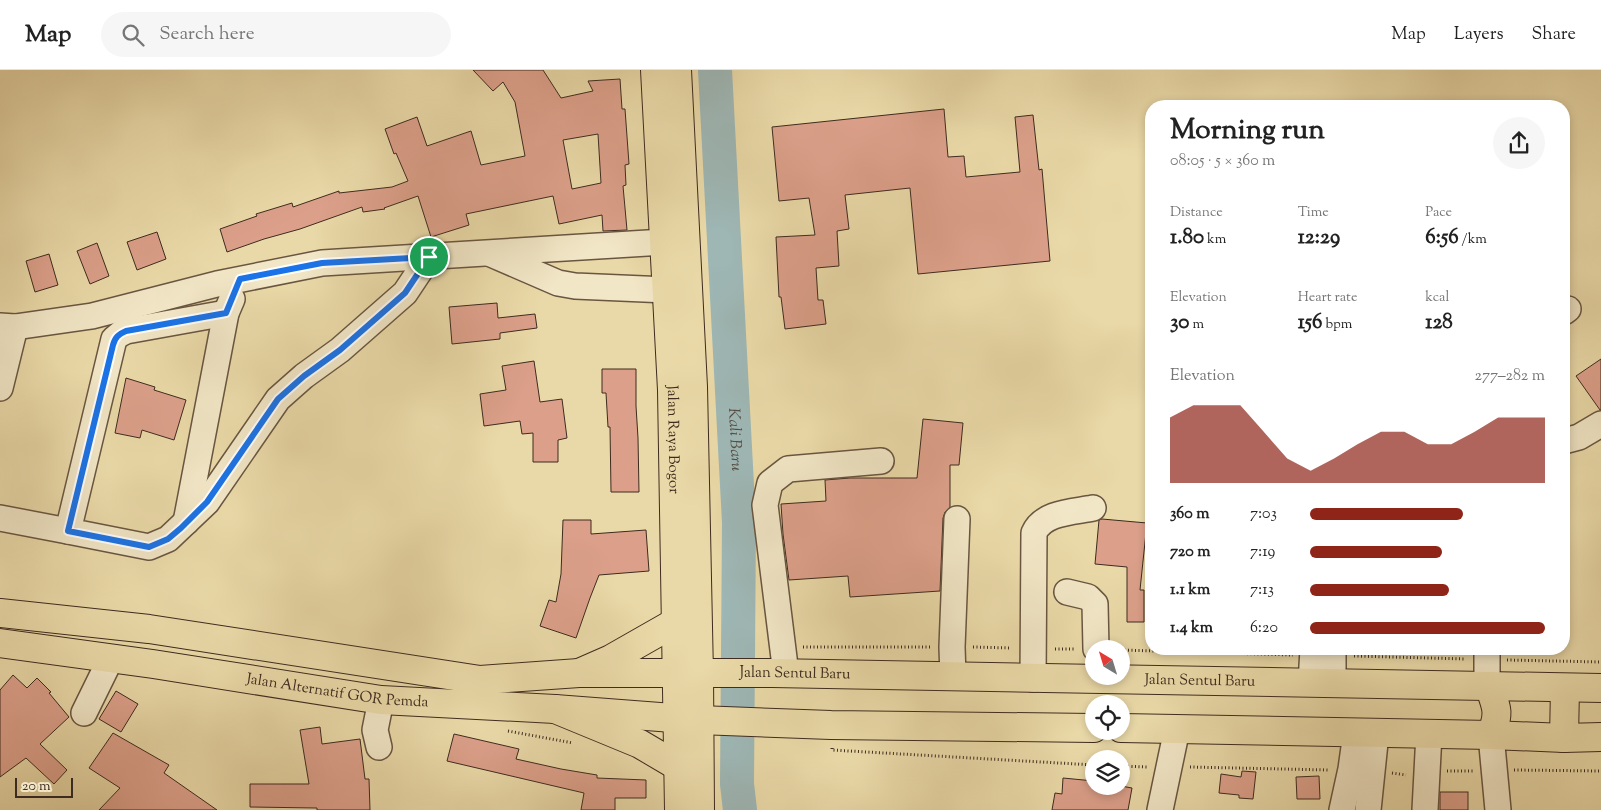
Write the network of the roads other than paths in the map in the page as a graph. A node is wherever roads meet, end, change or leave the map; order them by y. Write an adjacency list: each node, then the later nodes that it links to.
1 (655, 70): 3 (main road, Jalan Raya Bogor)
2 (677, 70): 3 (main road, Jalan Raya Bogor)
3 (670, 146): 4 (main road, Jalan Raya Bogor); 29 (main road, Jalan Raya Bogor)
4 (664, 242): 5 (street); 8 (main road, Jalan Raya Bogor)
5 (486, 252): 6 (street); 8 (street)
6 (429, 257): 7 (street); 18 (street)
7 (240, 279): 9 (street); 10 (street)
8 (667, 290): 22 (main road, Jalan Raya Bogor)
9 (226, 313): 18 (street); 19 (street)
10 (8, 327): 11 (street)
11 (0, 388)
12 (1601, 424): 13 (street)
13 (1570, 439)
14 (881, 460): 30 (street)
15 (1093, 508): 33 (street)
16 (0, 518): 19 (street)
17 (957, 519): 31 (street)
18 (186, 522): 19 (street)
19 (68, 531)
20 (1067, 592): 23 (street)
21 (0, 613): 28 (main road, Jalan Alternatif GOR Pemda)
22 (676, 622): 28 (main road); 29 (main road, Jalan Raya Bogor)
23 (1096, 640)
24 (0, 643): 26 (main road, Jalan Alternatif GOR Pemda)
25 (1323, 655): 35 (street)
26 (112, 658): 38 (main road, Jalan Alternatif GOR Pemda); 40 (street)
27 (1487, 670): 35 (main road, Jalan Sentul Baru); 36 (main road, Jalan Sentul Baru); 47 (main road)
28 (579, 673): 29 (main road, Jalan Alternatif GOR Pemda)
29 (698, 674): 30 (main road, Jalan Sentul Baru); 41 (main road, Jalan Raya Bogor)
30 (779, 674): 31 (main road, Jalan Sentul Baru)
31 (953, 677): 33 (main road, Jalan Sentul Baru)
32 (1085, 678): 33 (main road, Jalan Sentul Baru)
33 (1033, 679)
34 (1130, 679): 35 (main road, Jalan Sentul Baru)
35 (1322, 683)
36 (1565, 688): 37 (main road, Jalan Sentul Baru); 49 (main road)
37 (1601, 688)
38 (381, 700): 39 (main road, Jalan Alternatif GOR Pemda); 50 (street)
39 (555, 709): 41 (main road, Jalan Alternatif GOR Pemda); 51 (main road)
40 (84, 713)
41 (696, 720): 42 (main road); 51 (main road, Jalan Raya Bogor); 53 (main road, Jalan Raya Bogor)
42 (1085, 728)
43 (1130, 728): 44 (main road)
44 (1177, 729): 45 (main road); 54 (street)
45 (1366, 733): 46 (main road); 55 (street); 56 (street)
46 (1429, 734): 47 (main road); 57 (street)
47 (1491, 735): 49 (main road); 58 (street)
48 (1601, 737): 49 (main road)
49 (1564, 738)
50 (379, 747)
51 (679, 767): 52 (main road, Jalan Raya Bogor)
52 (680, 810)
53 (700, 810)
54 (1160, 810)
55 (1342, 810)
56 (1368, 810)
57 (1425, 810)
58 (1498, 810)

